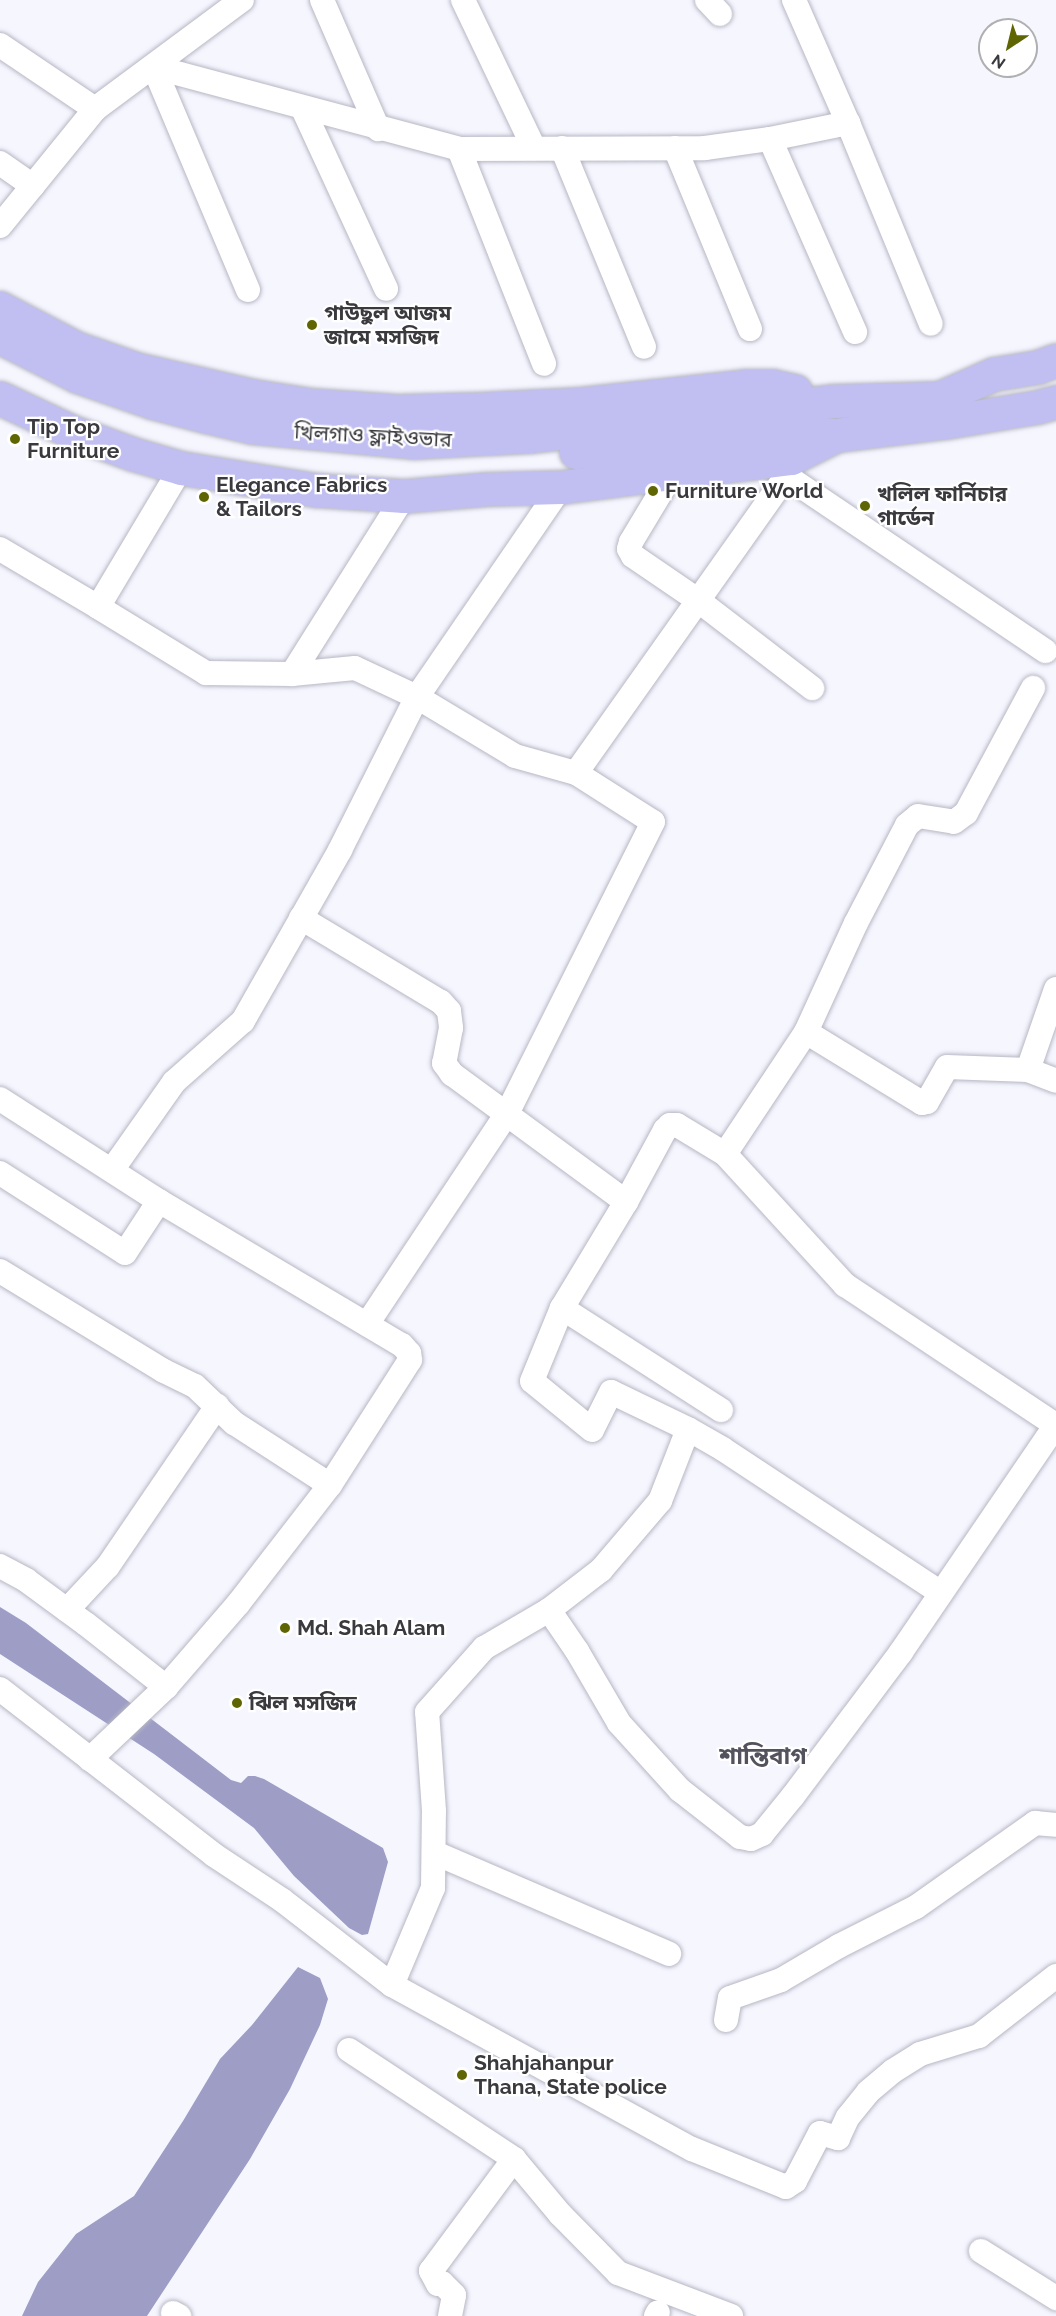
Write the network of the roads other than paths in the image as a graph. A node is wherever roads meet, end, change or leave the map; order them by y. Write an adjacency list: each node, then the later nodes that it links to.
1 (322, 0): 10 (street)
2 (463, 0): 12 (street)
3 (794, 0): 9 (street)
4 (230, 3): 6 (street)
5 (0, 45): 8 (street)
6 (154, 67): 7 (street); 8 (street); 20 (street)
7 (303, 109): 10 (street); 19 (street)
8 (95, 110): 17 (street)
9 (848, 123): 11 (street); 22 (street)
10 (378, 129): 15 (street)
11 (770, 139): 14 (street); 24 (street)
12 (534, 148): 13 (street); 15 (street)
13 (562, 148): 14 (street); 26 (street)
14 (675, 148): 23 (street)
15 (459, 149): 29 (street)
16 (0, 163): 17 (street)
17 (33, 186): 18 (street)
18 (0, 226)
19 (386, 289)
20 (248, 290)
21 (0, 308): 31 (main road)
22 (931, 324)
23 (750, 329)
24 (855, 332)
25 (0, 337): 33 (main road, খিলগাও ফ্লাইওভার)
26 (644, 347)
27 (1056, 360): 31 (main road)
28 (0, 362): 33 (main road, খিলগাও ফ্লাইওভার)
29 (544, 364)
30 (0, 398): 36 (main road)
31 (832, 401): 33 (main road)
32 (1056, 402): 34 (main road)
33 (762, 420): 34 (main road)
34 (837, 435): 35 (main road)
35 (789, 467): 37 (main road); 41 (street); 43 (street)
36 (181, 468): 39 (main road); 42 (street)
37 (673, 472): 38 (main road); 41 (street)
38 (561, 487): 39 (main road); 47 (street)
39 (404, 496): 44 (street)
40 (0, 549): 42 (street)
41 (699, 601): 45 (street); 48 (street)
42 (98, 607): 44 (street)
43 (1045, 651)
44 (292, 674): 47 (street)
45 (812, 688)
46 (1033, 688): 51 (street)
47 (417, 697): 48 (street); 49 (street)
48 (576, 773): 55 (street)
49 (301, 918): 55 (street); 57 (street)
50 (1056, 989): 52 (street)
51 (806, 1032): 52 (street); 56 (street)
52 (1028, 1070): 53 (street)
53 (1056, 1081)
54 (0, 1099): 57 (street)
55 (506, 1115): 60 (street); 63 (street)
56 (725, 1154): 60 (street); 66 (street)
57 (112, 1170): 59 (street)
58 (0, 1173): 59 (street)
59 (159, 1201): 63 (street)
60 (626, 1202): 62 (street)
61 (0, 1271): 64 (street)
62 (562, 1308): 65 (street); 67 (street)
63 (367, 1324): 68 (street)
64 (217, 1406): 68 (street); 71 (street)
65 (721, 1410)
66 (1055, 1425): 70 (street)
67 (688, 1429): 70 (street); 72 (street)
68 (330, 1485): 73 (street)
69 (0, 1566): 71 (street)
70 (940, 1593): 72 (street)
71 (67, 1610): 73 (street)
72 (549, 1610): 77 (street)
73 (166, 1687): 75 (street)
74 (0, 1689): 75 (street)
75 (90, 1759): 80 (street)
76 (1056, 1825): 81 (street)
77 (435, 1853): 78 (street); 80 (street)
78 (669, 1954)
79 (1055, 1978): 80 (street)
80 (392, 1985)
81 (726, 2020)
82 (349, 2050): 83 (street)
83 (514, 2159): 86 (street); 87 (street)
84 (981, 2251): 85 (street)
85 (1056, 2298)
86 (450, 2316)
87 (731, 2316)

